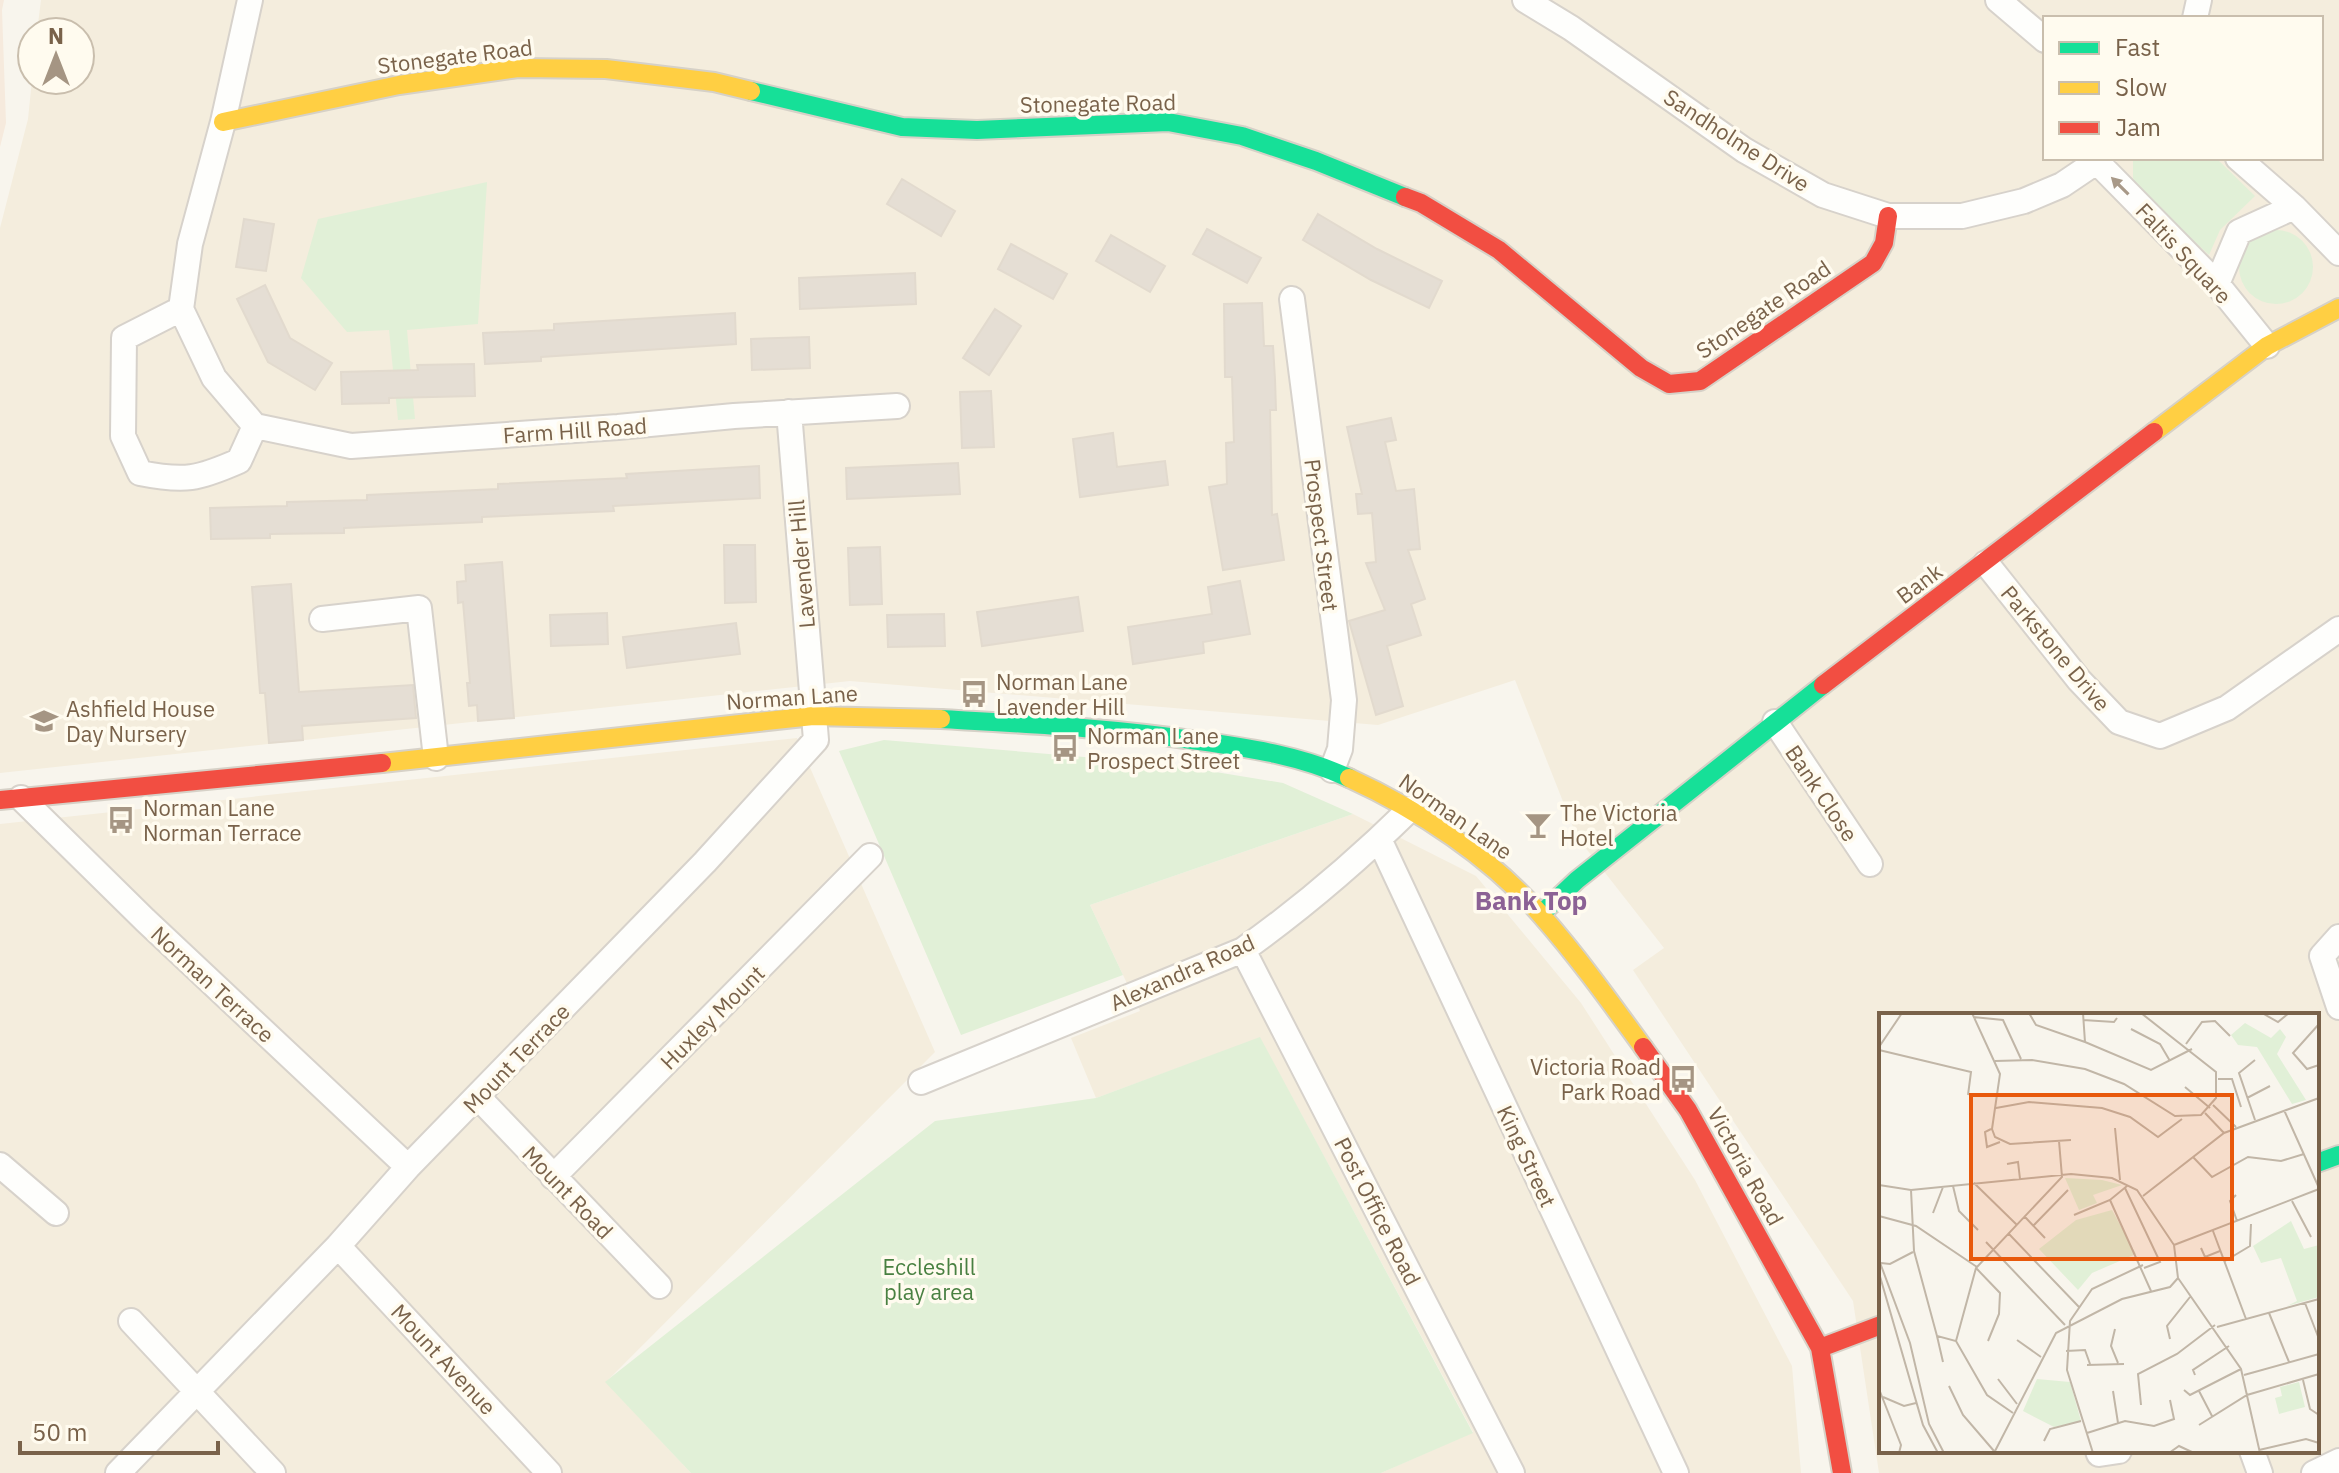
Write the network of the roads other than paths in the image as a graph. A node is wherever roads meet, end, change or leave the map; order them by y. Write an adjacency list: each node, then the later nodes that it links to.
1 (250, 0): 5 (street)
2 (1525, 0): 9 (street, Sandholme Drive)
3 (1998, 0): 4 (street)
4 (2043, 38)
5 (223, 122): 9 (street, Stonegate Road); 14 (street)
6 (2099, 160): 9 (street, Sandholme Drive); 11 (street, Faltis Square, one-way to 6)
7 (2240, 160): 8 (street)
8 (2294, 207): 10 (street); 11 (street)
9 (1888, 216)
10 (2339, 253)
11 (2217, 284): 15 (street, Faltis Square)
12 (1292, 299): 25 (street, Prospect Street)
13 (2339, 308): 15 (street, Bank)
14 (181, 309): 18 (street); 18 (street)
15 (2267, 346): 19 (street, Bank)
16 (897, 406): 17 (street, Farm Hill Road)
17 (789, 412): 18 (street, Farm Hill Road); 22 (street, Lavender Hill)
18 (255, 426)
19 (1986, 563): 21 (street, Parkstone Drive); 23 (street, Bank)
20 (322, 619): 24 (street)
21 (2339, 629)
22 (813, 716): 24 (street, Norman Lane); 25 (street, Norman Lane); 36 (street, Mount Terrace)
23 (1775, 722): 30 (street, Bank Close); 31 (street, Bank)
24 (436, 758): 26 (street, Norman Lane)
25 (1332, 770): 27 (street, Norman Lane)
26 (10, 799): 40 (street, Norman Terrace)
27 (1410, 809): 28 (street, Alexandra Road); 31 (street, Norman Lane)
28 (1379, 839): 33 (street, Alexandra Road); 55 (street, King Street)
29 (870, 856): 41 (street, Huxley Mount)
30 (1870, 864)
31 (1541, 914): 47 (street, Victoria Road)
32 (2339, 937): 34 (street)
33 (1243, 950): 35 (street, Alexandra Road); 54 (street, Post Office Road)
34 (2339, 1007)
35 (921, 1082)
36 (478, 1097): 40 (street, Mount Terrace); 41 (street, Mount Road)
37 (2339, 1155): 38 (street)
38 (2319, 1162)
39 (0, 1165): 42 (street)
40 (408, 1167): 43 (street, Mount Terrace)
41 (553, 1177): 44 (street, Mount Road)
42 (56, 1213)
43 (338, 1246): 48 (street, Mount Terrace); 53 (street, Mount Avenue)
44 (659, 1286)
45 (131, 1321): 48 (street)
46 (1879, 1326): 47 (street)
47 (1820, 1348): 56 (street, Victoria Road)
48 (196, 1390): 51 (street, Mount Terrace); 52 (street)
49 (2253, 1453): 57 (street)
50 (2339, 1461): 58 (street)
51 (118, 1473)
52 (273, 1473)
53 (549, 1473)
54 (1512, 1473)
55 (1676, 1473)
56 (1842, 1473)
57 (2260, 1473)
58 (2314, 1473)

